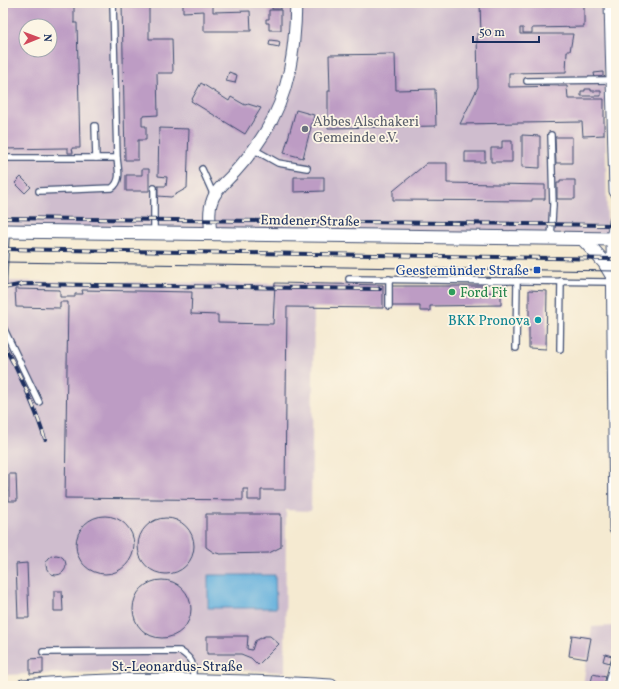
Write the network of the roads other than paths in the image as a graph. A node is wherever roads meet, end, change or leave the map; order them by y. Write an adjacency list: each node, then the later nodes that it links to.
1 (113, 3): 13 (lane)
2 (296, 3): 10 (street)
3 (611, 3): 4 (street)
4 (614, 23): 5 (street)
5 (612, 80): 6 (lane); 7 (street)
6 (527, 81)
7 (614, 93): 18 (street)
8 (95, 126): 12 (lane)
9 (551, 135): 24 (lane)
10 (253, 149): 14 (lane); 19 (street)
11 (3, 158): 12 (lane)
12 (96, 158): 13 (lane)
13 (117, 158): 17 (lane)
14 (307, 168)
15 (202, 169): 19 (lane)
16 (154, 188): 22 (lane)
17 (39, 190)
18 (616, 191)
19 (214, 196): 23 (street)
20 (616, 222): 26 (street)
21 (4, 231): 22 (street, Emdener Straße); 32 (lane)
22 (154, 233): 23 (street, Emdener Straße)
23 (211, 234): 24 (street, Emdener Straße)
24 (550, 239): 25 (street, Emdener Straße)
25 (583, 239): 26 (street, Emdener Straße); 27 (street)
26 (614, 239): 27 (street)
27 (614, 278): 31 (lane); 37 (street)
28 (349, 279): 29 (lane)
29 (389, 279): 30 (lane); 33 (lane)
30 (517, 281): 31 (lane); 35 (lane)
31 (561, 281): 36 (lane)
32 (3, 287)
33 (389, 306)
34 (3, 327): 38 (lane)
35 (516, 348)
36 (560, 349)
37 (616, 396): 39 (street)
38 (39, 402)
39 (616, 413): 40 (street)
40 (616, 492): 41 (street)
41 (616, 529)
42 (43, 652): 44 (lane)
43 (616, 666): 47 (street)
44 (194, 680): 45 (street, St.-Leonardus-Straße); 46 (street, St.-Leonardus-Straße)
45 (23, 686)
46 (331, 686)
47 (611, 686)

